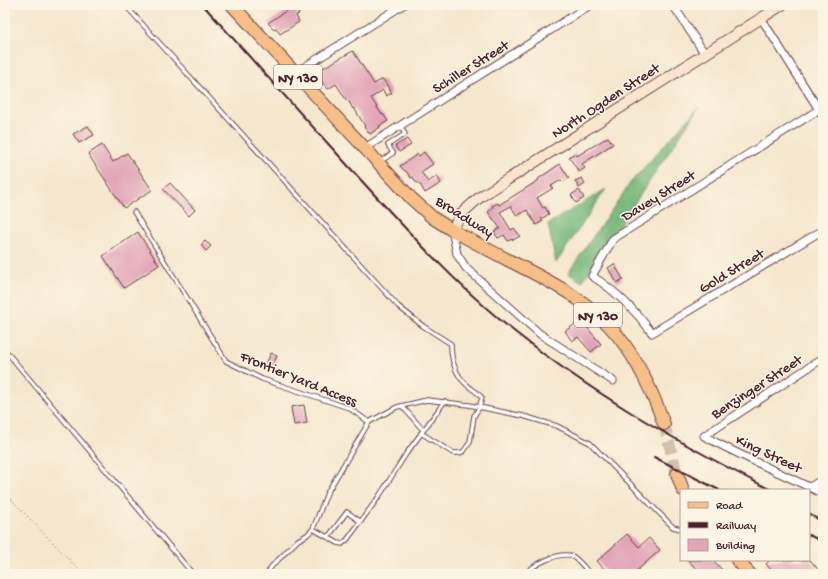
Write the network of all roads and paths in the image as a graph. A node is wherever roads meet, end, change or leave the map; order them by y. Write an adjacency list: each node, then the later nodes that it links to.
1 (125, 5): 23 (lane)
2 (232, 5): 9 (main road, Broadway / NY 130)
3 (403, 5): 9 (street)
4 (590, 5): 11 (street, Schiller Street)
5 (673, 5): 8 (street)
6 (782, 5): 7 (street, North Ogden Street)
7 (761, 18): 8 (street, North Ogden Street); 10 (street)
8 (705, 54): 15 (street, North Ogden Street)
9 (295, 73): 12 (main road, Broadway / NY 130)
10 (822, 110): 17 (street, Davey Street)
11 (400, 126): 12 (street, Schiller Street); 13 (lane)
12 (364, 148): 13 (main road, Broadway / NY 130)
13 (378, 163): 15 (main road, Broadway / NY 130)
14 (134, 212): 24 (lane, Frontier Yard Access)
15 (452, 230): 20 (street); 25 (main road, Broadway / NY 130)
16 (823, 230): 17 (street, Gold Street)
17 (652, 333)
18 (5, 350): 40 (lane)
19 (823, 358): 27 (street, Benzinger Street)
20 (613, 381)
21 (445, 401): 22 (lane, Frontier Yard Access); 23 (lane, Frontier Yard Access); 26 (lane)
22 (402, 406): 24 (lane, Frontier Yard Access); 26 (lane)
23 (480, 408): 26 (lane); 36 (lane, Frontier Yard Access)
24 (369, 422): 35 (lane)
25 (664, 424)
26 (422, 431): 34 (lane)
27 (704, 436): 30 (street, King Street)
28 (677, 474): 31 (main road)
29 (823, 479): 30 (street)
30 (810, 487): 33 (street, King Street)
31 (683, 489)
32 (5, 493): 39 (path)
33 (823, 494)
34 (361, 522): 37 (lane); 37 (lane)
35 (314, 529): 37 (lane); 41 (lane)
36 (680, 529)
37 (328, 537)
38 (738, 561): 44 (main road)
39 (83, 574)
40 (193, 574)
41 (267, 574)
42 (525, 574): 43 (lane)
43 (590, 574)
44 (750, 574)

